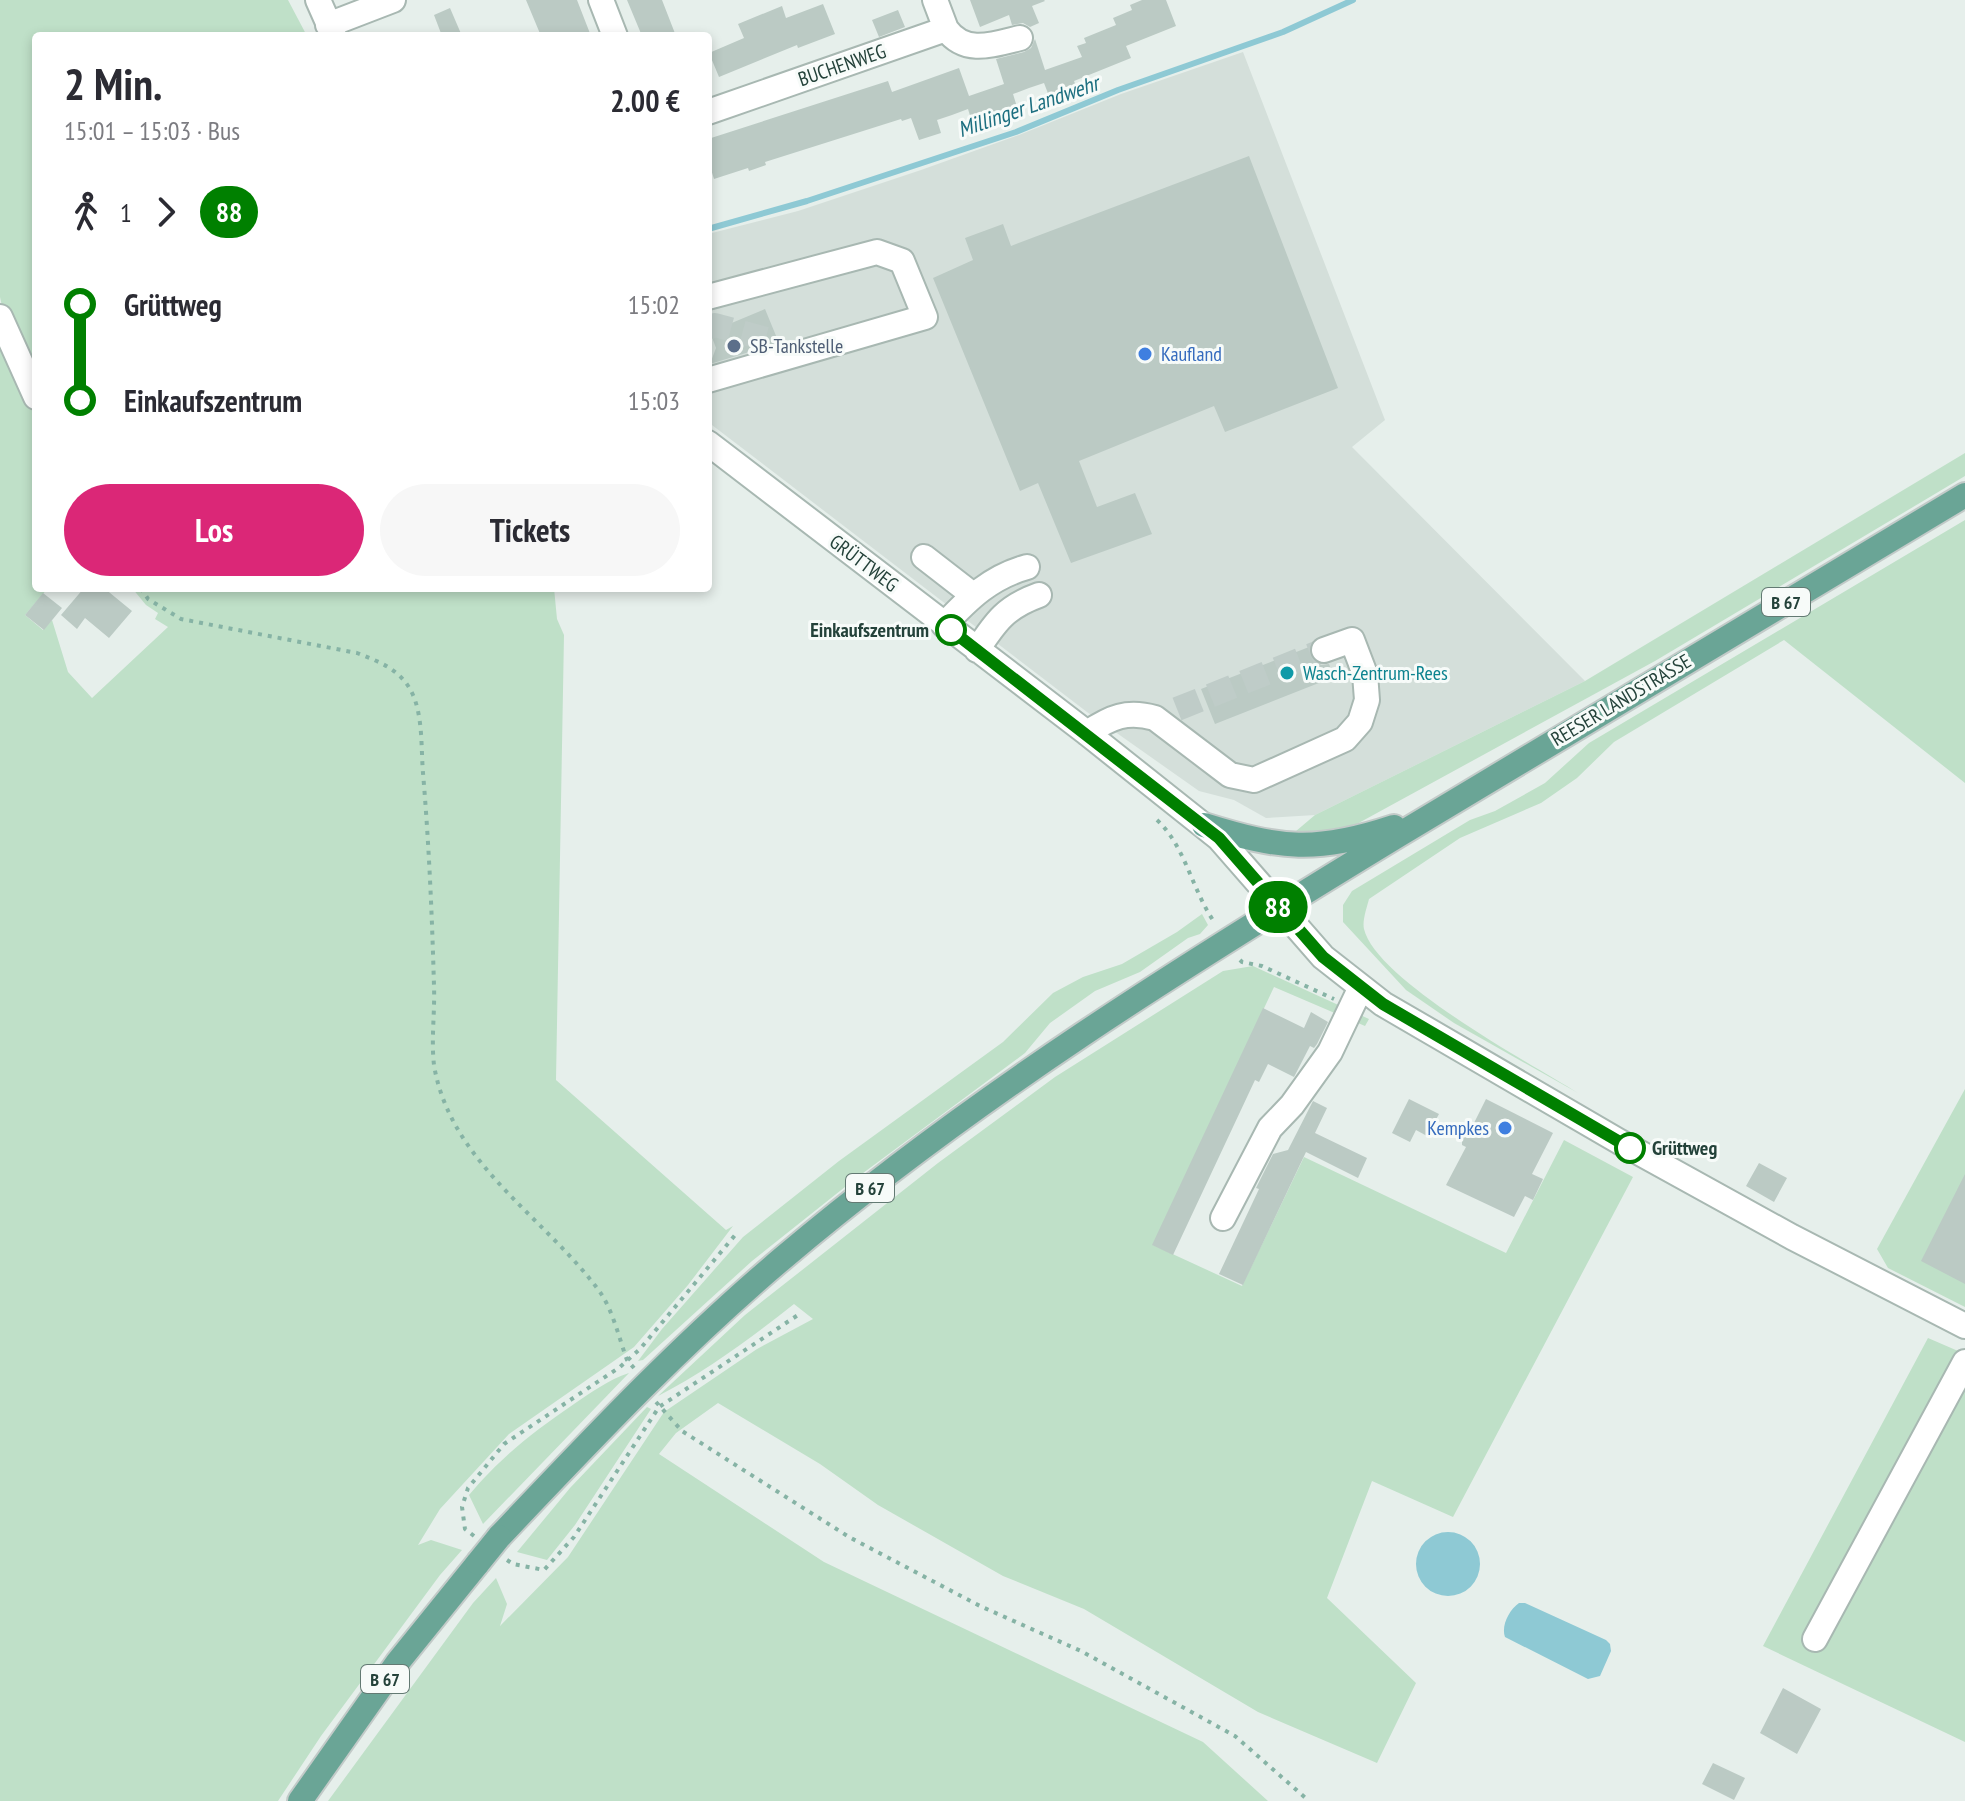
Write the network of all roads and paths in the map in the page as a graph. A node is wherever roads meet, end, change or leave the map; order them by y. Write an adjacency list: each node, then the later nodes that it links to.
1 (318, 0): 6 (street)
2 (393, 0): 6 (street)
3 (601, 0): 7 (street)
4 (935, 0): 5 (street)
5 (946, 29): 8 (street); 9 (street, BUCHENWEG)
6 (331, 31)
7 (613, 32)
8 (1020, 38)
9 (712, 111)
10 (712, 296): 12 (street)
11 (0, 317): 13 (street)
12 (712, 379)
13 (32, 388)
14 (712, 446): 21 (street, GRÜTTWEG)
15 (1965, 495): 25 (main road, REESER LANDSTRASSE / B 67)
16 (924, 557): 19 (street)
17 (1027, 567): 19 (street)
18 (144, 592): 32 (path)
19 (973, 595): 21 (street)
20 (1039, 595): 22 (street)
21 (944, 625): 22 (street, GRÜTTWEG)
22 (977, 650): 24 (street, GRÜTTWEG)
23 (1324, 650): 24 (street)
24 (1087, 733): 26 (street, GRÜTTWEG)
25 (1434, 814): 26 (main road, B 67); 27 (main road, REESER LANDSTRASSE / B 67)
26 (1204, 825): 27 (street, GRÜTTWEG)
27 (1279, 908): 28 (street, GRÜTTWEG); 32 (main road, B 67)
28 (1361, 987): 29 (street); 30 (street, GRÜTTWEG)
29 (1223, 1218)
30 (1965, 1326)
31 (1965, 1362): 33 (street)
32 (646, 1383): 34 (main road, B 67, bridge); 35 (path)
33 (1815, 1639)
34 (300, 1801)
35 (1309, 1801)

